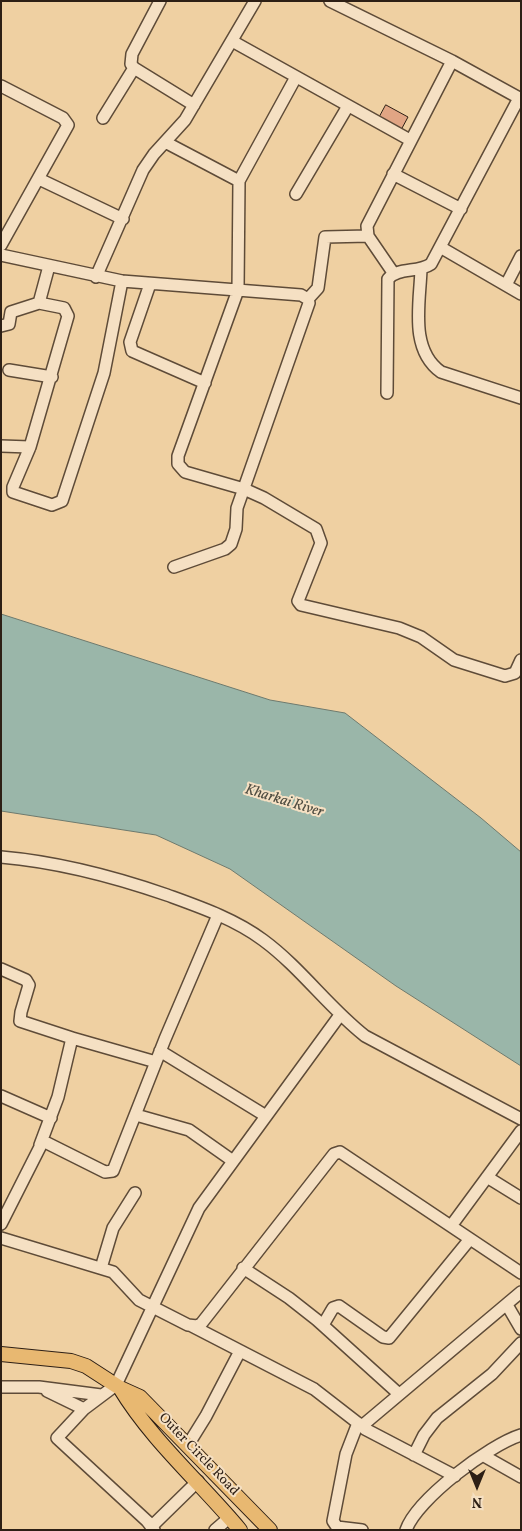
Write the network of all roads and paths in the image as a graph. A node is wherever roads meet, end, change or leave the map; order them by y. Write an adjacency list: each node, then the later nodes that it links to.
1 (160, 1): 6 (street)
2 (255, 1): 4 (street)
3 (330, 1): 5 (street)
4 (232, 42): 7 (street); 10 (street)
5 (452, 60): 9 (street); 13 (street)
6 (134, 68): 10 (street); 12 (street)
7 (296, 77): 11 (street); 17 (street)
8 (1, 86): 16 (street)
9 (520, 99): 19 (street)
10 (194, 105): 14 (street)
11 (348, 106): 13 (street); 18 (street)
12 (103, 118)
13 (410, 140): 15 (street)
14 (165, 142): 17 (street); 20 (street)
15 (393, 174): 19 (street); 21 (street)
16 (39, 179): 20 (street); 22 (street)
17 (239, 180): 33 (street)
18 (296, 194)
19 (461, 210): 23 (street)
20 (123, 219): 29 (street)
21 (368, 236): 28 (street); 35 (street)
22 (1, 245)
23 (440, 247): 27 (street); 32 (street)
24 (1, 255): 26 (street)
25 (521, 256): 32 (street)
26 (49, 266): 29 (street); 36 (street)
27 (421, 269): 28 (street); 42 (street)
28 (394, 274): 41 (street)
29 (96, 277): 30 (street)
30 (122, 281): 31 (street); 44 (street)
31 (150, 284): 33 (street); 40 (street)
32 (506, 285): 34 (street)
33 (238, 290): 35 (street); 40 (street)
34 (521, 294)
35 (308, 299): 45 (street)
36 (39, 303): 37 (street); 39 (street)
37 (1, 326)
38 (8, 370): 39 (street)
39 (52, 377): 44 (street)
40 (204, 383): 45 (street)
41 (387, 392)
42 (521, 398)
43 (1, 446): 44 (street)
44 (30, 446)
45 (244, 489): 46 (street); 47 (street)
46 (174, 567)
47 (521, 660)
48 (1, 857): 49 (street)
49 (218, 915): 51 (street); 53 (street)
50 (1, 969): 52 (street)
51 (340, 1015): 57 (street); 59 (street)
52 (72, 1038): 54 (street); 58 (street)
53 (160, 1051): 54 (street); 57 (street)
54 (156, 1062): 56 (street)
55 (1, 1096): 58 (street)
56 (136, 1115): 61 (street); 62 (street)
57 (266, 1116): 62 (street)
58 (51, 1118): 61 (street)
59 (521, 1120)
60 (521, 1131): 63 (street)
61 (40, 1145): 66 (street)
62 (233, 1161): 75 (street)
63 (487, 1178): 65 (street); 67 (street)
64 (135, 1193): 70 (street)
65 (521, 1198)
66 (1, 1224)
67 (451, 1226): 69 (street); 71 (street)
68 (1, 1238): 70 (street)
69 (470, 1239): 72 (street); 76 (street)
70 (101, 1268): 75 (street)
71 (243, 1268): 76 (street); 77 (street)
72 (521, 1273)
73 (521, 1292): 74 (street)
74 (507, 1305): 78 (street); 85 (street)
75 (152, 1307): 77 (street); 82 (street)
76 (323, 1325): 85 (street)
77 (192, 1326): 80 (street)
78 (521, 1329)
79 (521, 1343): 91 (street)
80 (240, 1351): 88 (street); 90 (street)
81 (1, 1354): 82 (main road, Outer Circle Road)
82 (118, 1386): 86 (street); 90 (main road, Outer Circle Road); 95 (main road, Outer Circle Road)
83 (1, 1387): 84 (street)
84 (39, 1387): 86 (street); 87 (street)
85 (399, 1394): 88 (street)
86 (101, 1395): 87 (street)
87 (84, 1409): 97 (street)
88 (360, 1425): 91 (street); 101 (street)
89 (521, 1435): 92 (street)
90 (188, 1444): 100 (main road, Outer Circle Road)
91 (414, 1455): 93 (street)
92 (484, 1456): 93 (street); 94 (street)
93 (455, 1476): 102 (street)
94 (521, 1477)
95 (198, 1482): 96 (main road, Outer Circle Road); 97 (street)
96 (230, 1517): 98 (street); 99 (main road, Outer Circle Road)
97 (152, 1528)
98 (216, 1530)
99 (240, 1530)
100 (270, 1530)
101 (362, 1530)
102 (406, 1530)

